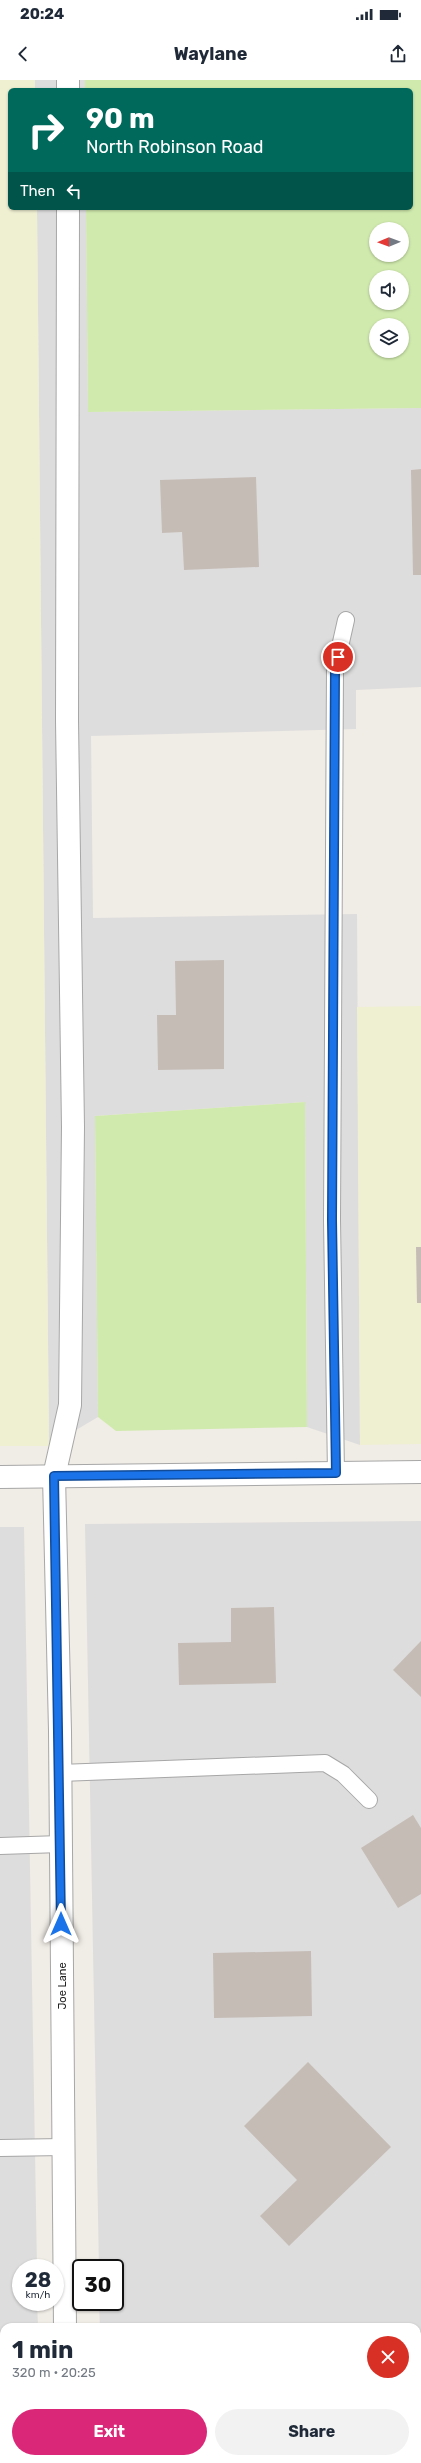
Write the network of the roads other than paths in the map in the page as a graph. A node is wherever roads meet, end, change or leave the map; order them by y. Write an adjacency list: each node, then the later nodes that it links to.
1 (68, 210): 5 (street, Joe Lane)
2 (346, 620): 4 (lane)
3 (421, 1472): 4 (street)
4 (336, 1473): 5 (street)
5 (54, 1476): 6 (street); 7 (street, Joe Lane)
6 (0, 1477)
7 (60, 1774): 8 (lane); 9 (street, Joe Lane)
8 (369, 1800)
9 (61, 1844): 10 (lane); 11 (street, Joe Lane)
10 (0, 1846)
11 (63, 2147): 12 (lane); 13 (street, Joe Lane)
12 (0, 2148)
13 (65, 2323)

